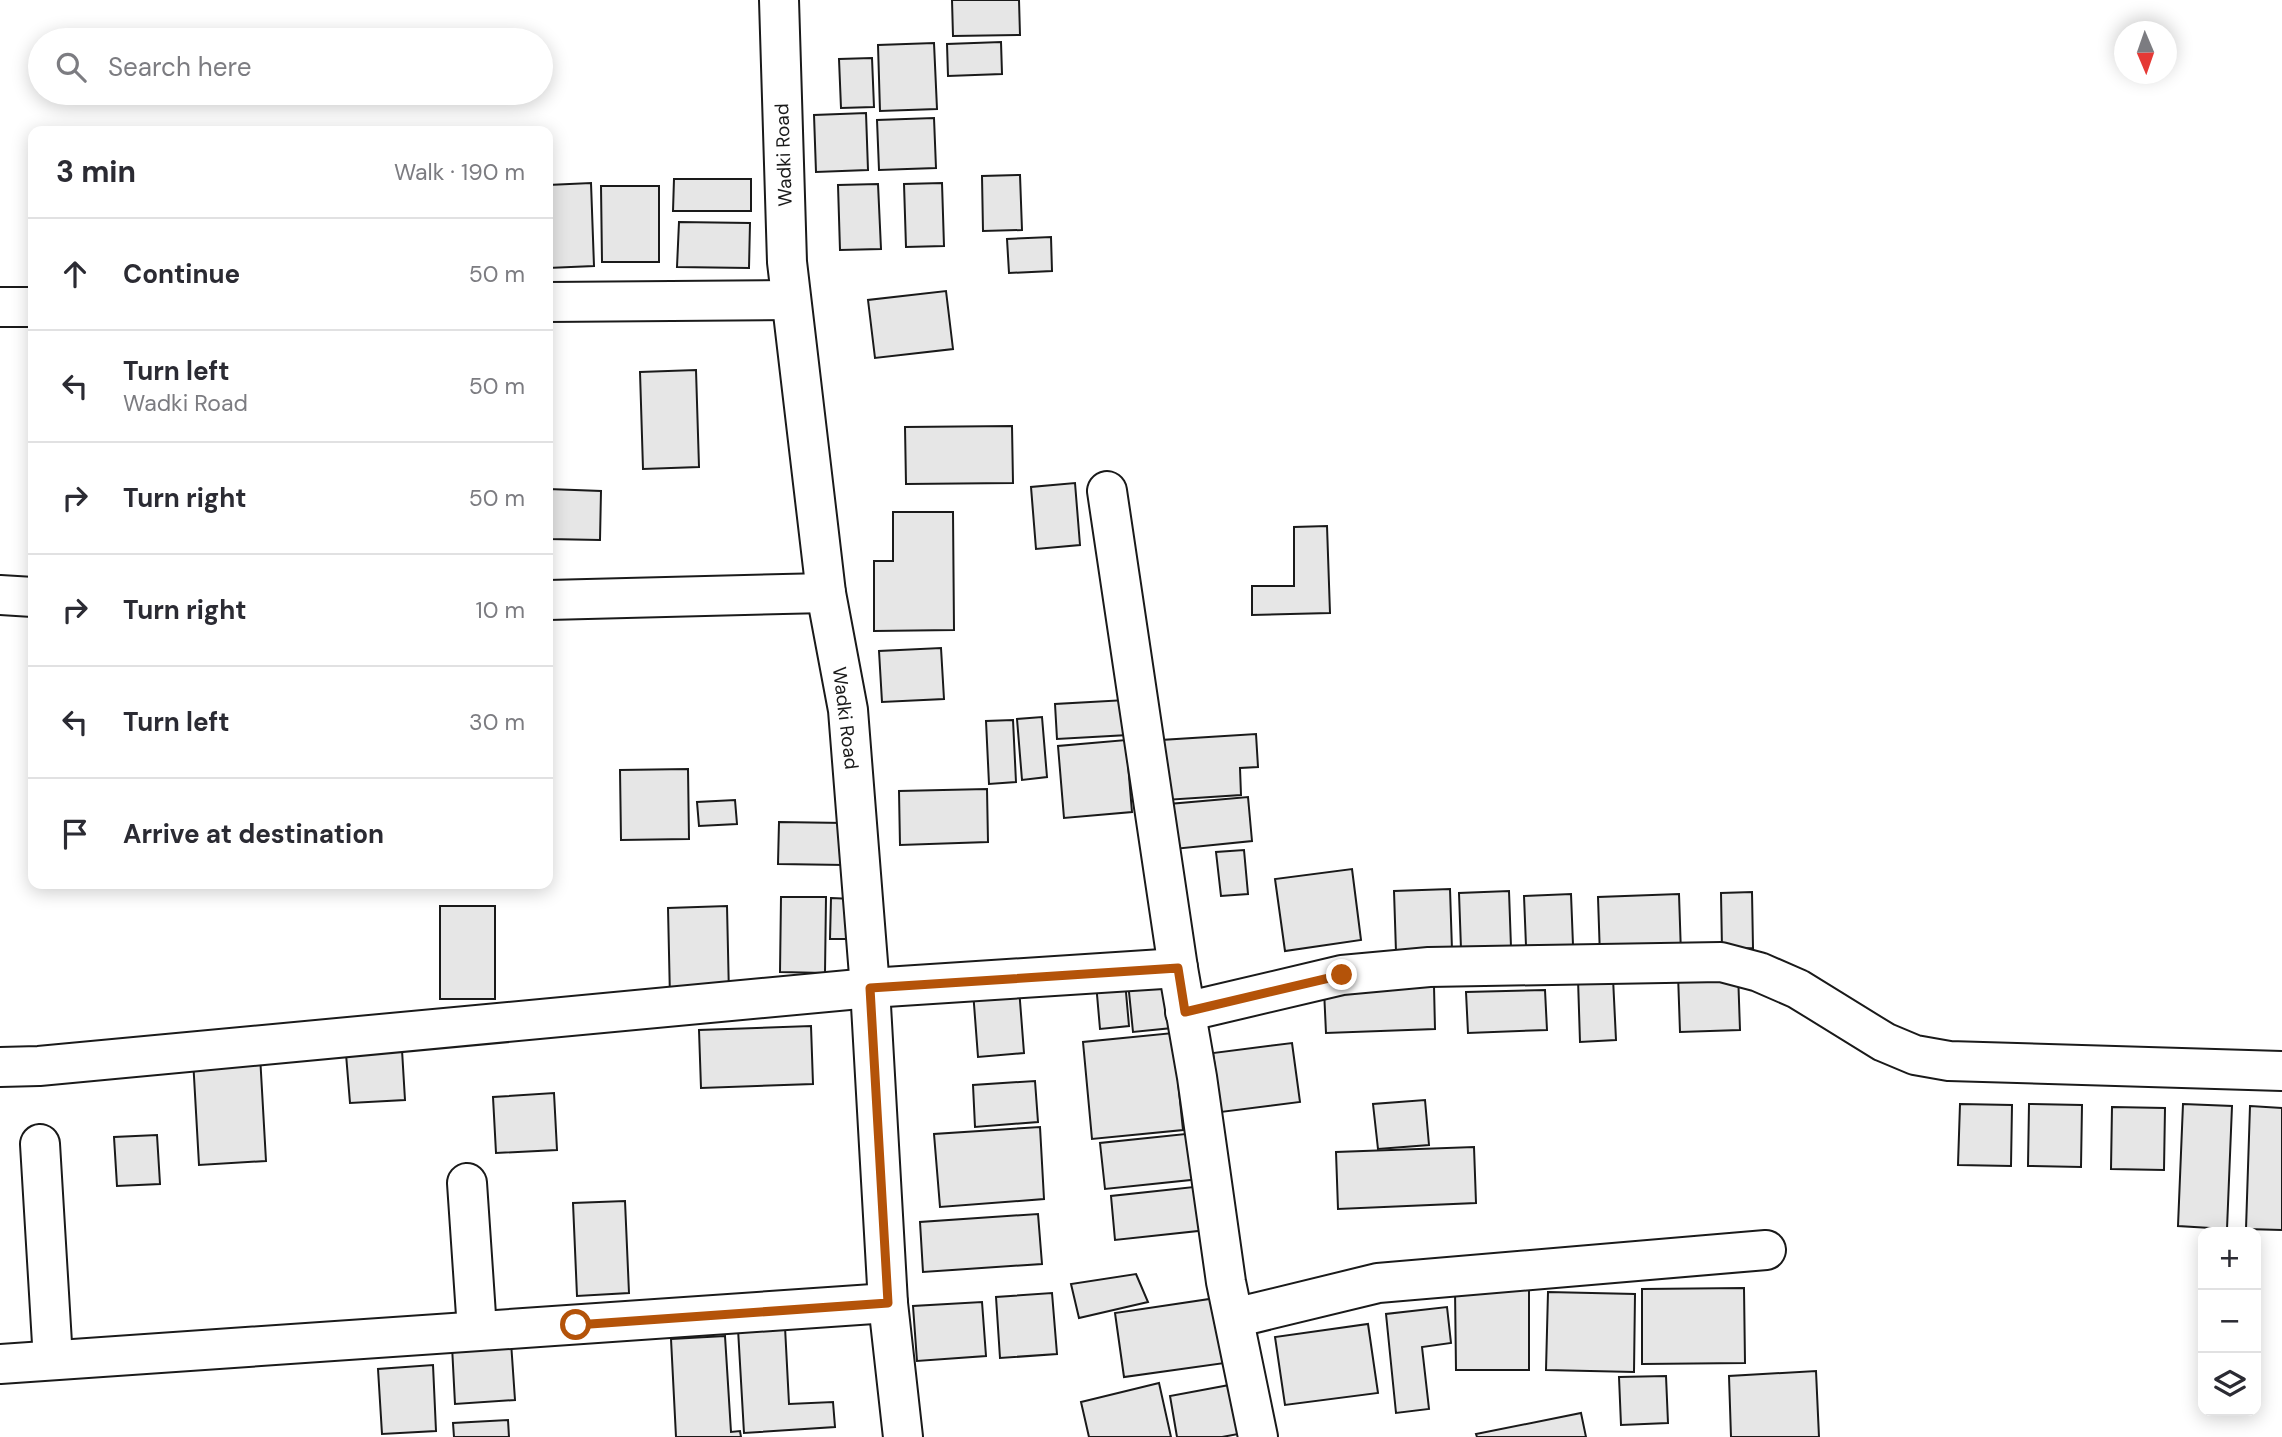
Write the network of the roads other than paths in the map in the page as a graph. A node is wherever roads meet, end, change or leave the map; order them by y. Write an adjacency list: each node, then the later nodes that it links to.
1 (779, 0): 2 (street, Wadki Road)
2 (791, 300): 3 (street); 7 (street, Wadki Road)
3 (553, 302)
4 (0, 307): 5 (street)
5 (28, 307)
6 (1107, 491): 11 (street)
7 (826, 593): 10 (street); 12 (street, Wadki Road)
8 (0, 595): 9 (street)
9 (28, 597)
10 (553, 600)
11 (1178, 968): 12 (street); 13 (street)
12 (870, 988): 14 (street); 19 (street, Wadki Road)
13 (1185, 1012): 15 (street); 20 (street)
14 (0, 1067)
15 (2282, 1071)
16 (40, 1144): 22 (street)
17 (467, 1183): 21 (street)
18 (1766, 1250): 20 (street)
19 (888, 1303): 21 (street); 24 (street, Wadki Road)
20 (1234, 1318): 25 (street)
21 (477, 1330): 22 (street)
22 (53, 1360): 23 (street)
23 (0, 1364)
24 (903, 1437)
25 (1258, 1437)

